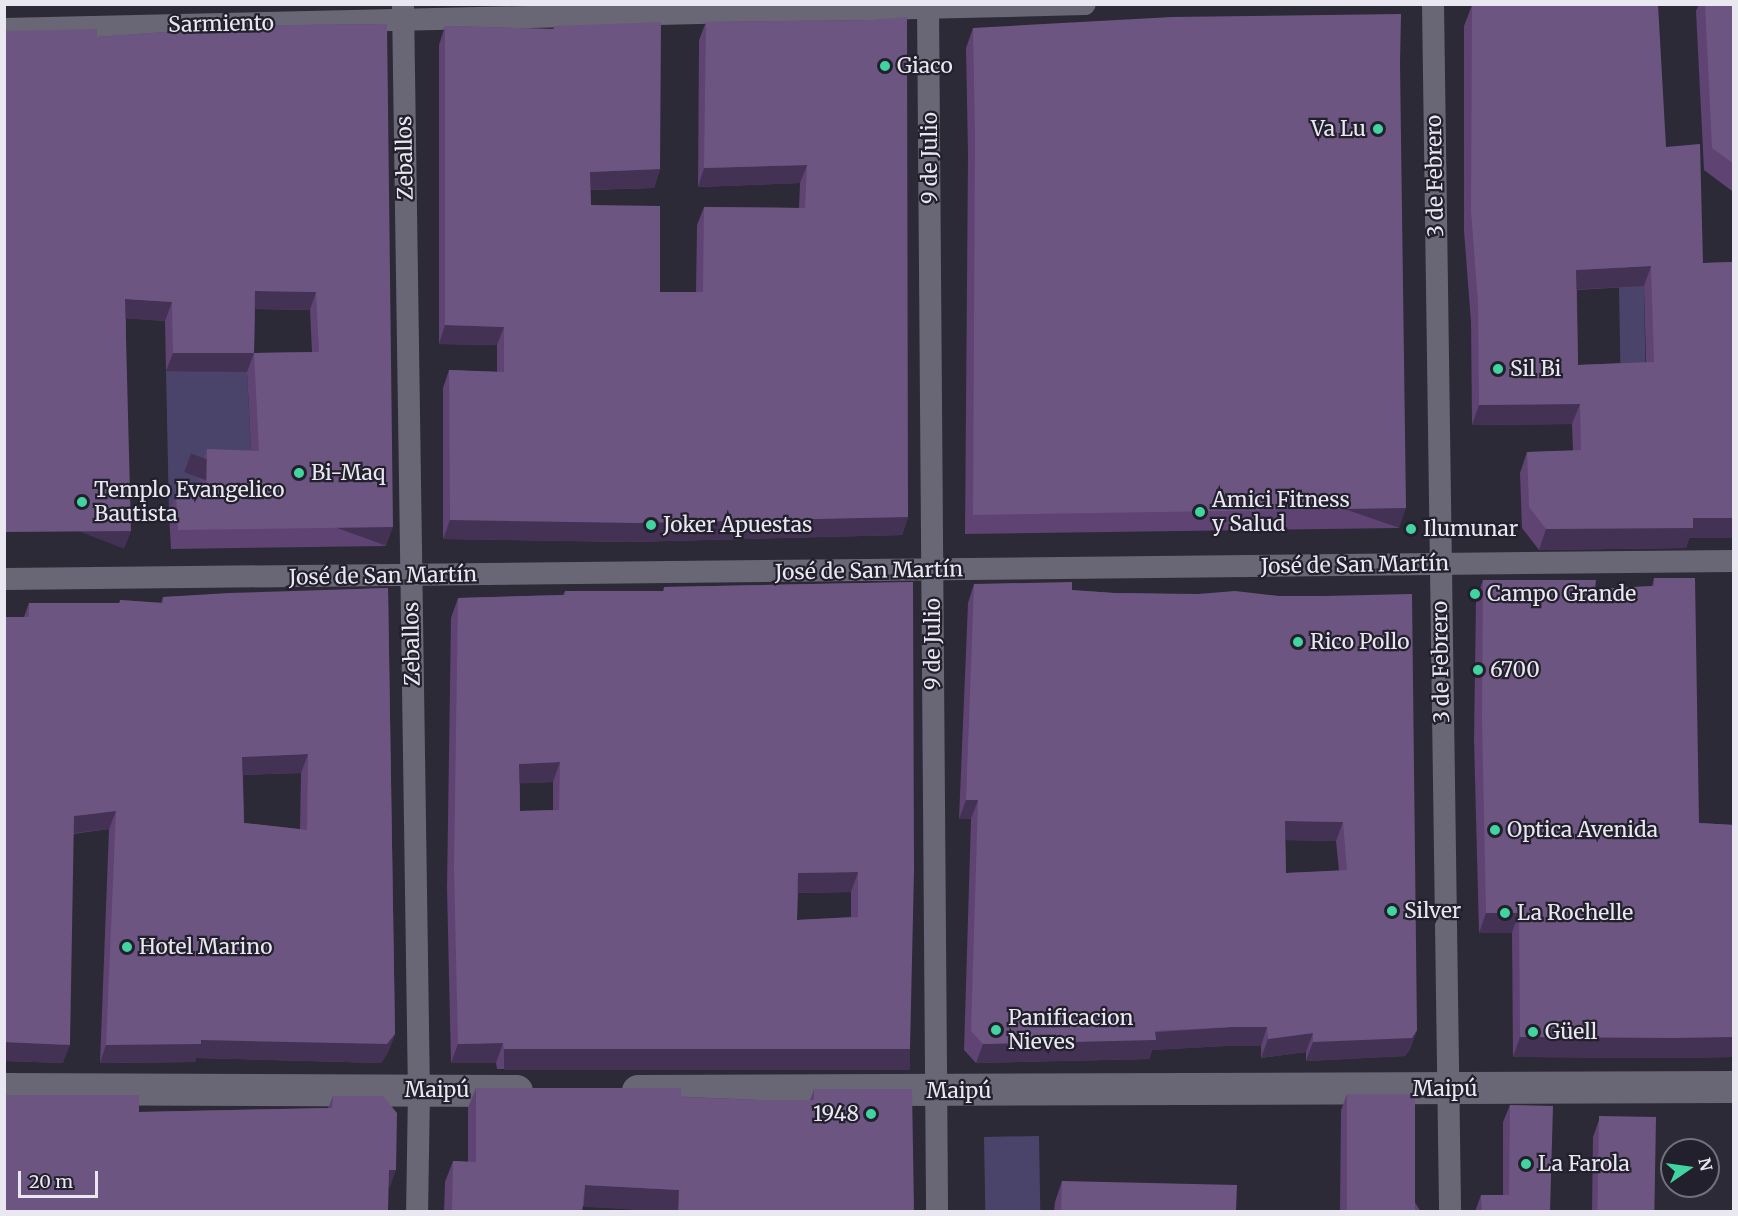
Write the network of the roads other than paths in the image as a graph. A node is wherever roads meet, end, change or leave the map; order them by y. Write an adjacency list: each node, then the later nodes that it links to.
1 (1085, 4): 3 (street, Sarmiento)
2 (1433, 4): 7 (street, 3 de Febrero)
3 (928, 6): 4 (street, Sarmiento); 8 (street, 9 de Julio)
4 (403, 12): 5 (street, Sarmiento); 9 (street, Zeballos)
5 (4, 28)
6 (1734, 561): 7 (street, José de San Martín)
7 (1440, 564): 8 (street, José de San Martín); 13 (street, 3 de Febrero)
8 (933, 570): 9 (street, José de San Martín); 17 (street, 9 de Julio)
9 (411, 575): 10 (street, José de San Martín); 14 (street, Zeballos)
10 (4, 579)
11 (1734, 1087): 13 (main road, Maipú)
12 (4, 1089): 14 (main road, Maipú)
13 (1447, 1089): 17 (main road, Maipú); 20 (street, 3 de Febrero)
14 (419, 1090): 15 (main road, Maipú); 18 (street, Zeballos)
15 (550, 1091)
16 (609, 1091): 17 (main road, Maipú)
17 (936, 1092): 19 (street, 9 de Julio)
18 (417, 1212)
19 (937, 1212)
20 (1450, 1212)

